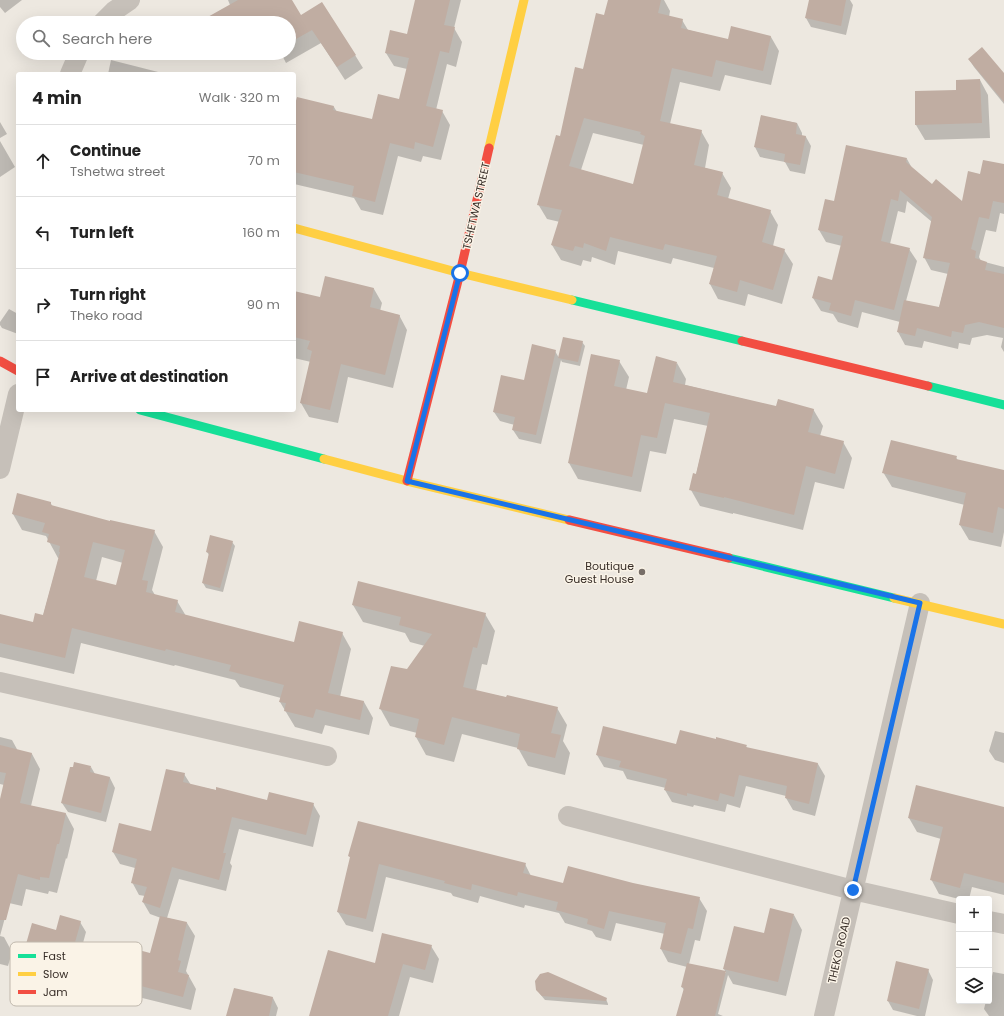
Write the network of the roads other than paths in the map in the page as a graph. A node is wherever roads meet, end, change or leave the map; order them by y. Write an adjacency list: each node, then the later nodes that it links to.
1 (130, 0): 3 (street)
2 (524, 0): 7 (street, TSHETWA STREET)
3 (109, 16)
4 (76, 60): 5 (street)
5 (71, 72)
6 (296, 229): 7 (street)
7 (460, 273): 11 (street); 14 (street, TSHETWA STREET)
8 (0, 361): 9 (street)
9 (16, 370)
10 (16, 402): 13 (street)
11 (1004, 404)
12 (148, 412): 14 (street)
13 (0, 469)
14 (407, 481): 15 (street)
15 (920, 603): 16 (street); 20 (street, THEKO ROAD)
16 (1004, 624)
17 (0, 682): 18 (street)
18 (327, 756)
19 (568, 816): 20 (street)
20 (853, 890): 21 (street); 24 (street, THEKO ROAD)
21 (956, 913)
22 (992, 922): 23 (street)
23 (1004, 924)
24 (824, 1016)

